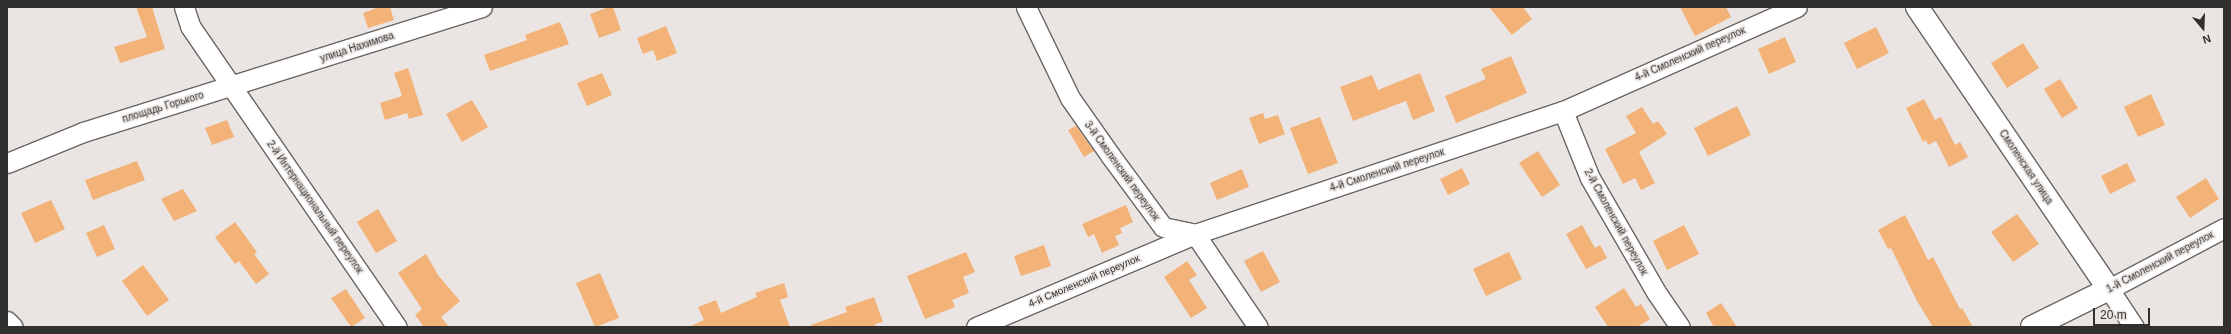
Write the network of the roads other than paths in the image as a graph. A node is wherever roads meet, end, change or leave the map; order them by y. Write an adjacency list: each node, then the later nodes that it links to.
1 (184, 7): 6 (street)
2 (482, 7): 6 (street, улица Нахимова)
3 (1026, 7): 10 (street, 3-й Смоленский переулок)
4 (1797, 7): 7 (street, 4-й Смоленский переулок)
5 (1917, 7): 11 (street, Смоленская улица)
6 (232, 87): 8 (street, площадь Горького); 14 (street, 2-й Интернациональный переулок)
7 (1563, 111): 10 (street, 4-й Смоленский переулок); 17 (street, 2-й Смоленский переулок)
8 (7, 163)
9 (2224, 228): 11 (street, 1-й Смоленский переулок)
10 (1195, 234): 15 (street, 4-й Смоленский переулок); 16 (street)
11 (2109, 289): 18 (street, 1-й Смоленский переулок); 19 (street, Смоленская улица)
12 (7, 321): 13 (street)
13 (14, 327)
14 (397, 327)
15 (976, 327)
16 (1258, 327)
17 (1680, 327)
18 (2032, 327)
19 (2134, 327)

